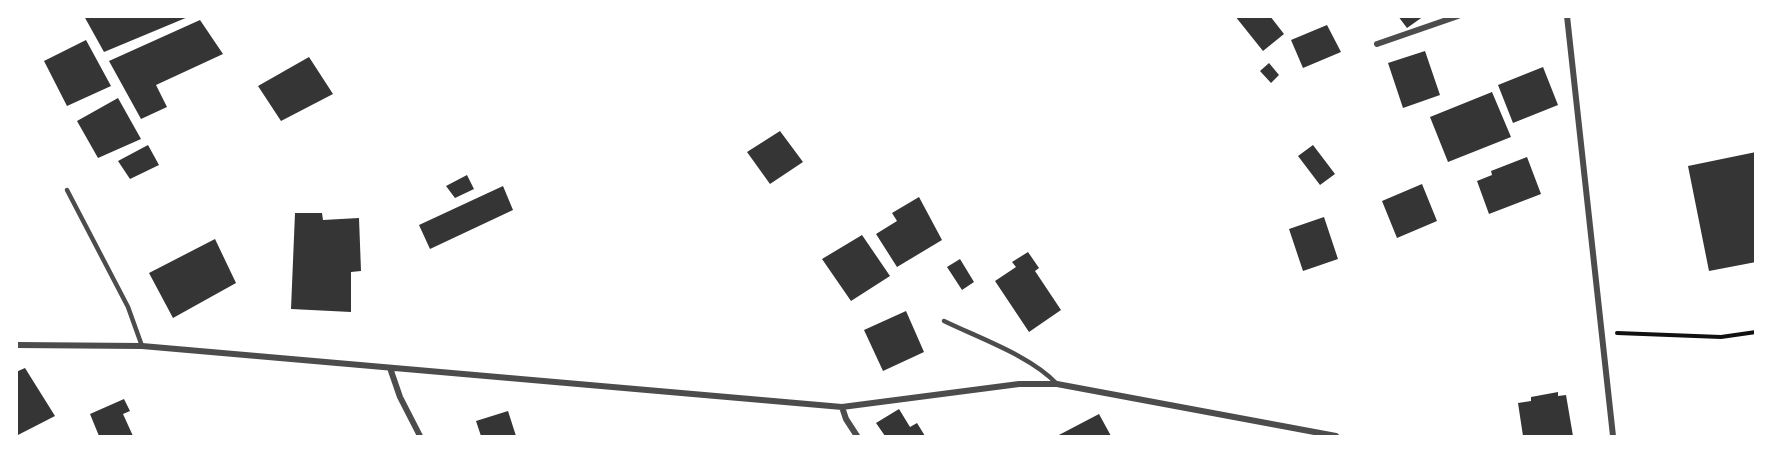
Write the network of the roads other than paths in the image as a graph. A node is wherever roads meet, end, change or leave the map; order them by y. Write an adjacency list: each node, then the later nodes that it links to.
1 (1458, 16): 3 (street)
2 (1567, 16): 14 (street)
3 (1377, 44)
4 (67, 190): 7 (lane)
5 (944, 321): 9 (lane)
6 (16, 345): 7 (street)
7 (142, 346): 8 (street)
8 (390, 368): 10 (street); 11 (street)
9 (1057, 384): 10 (street); 13 (street)
10 (842, 406): 12 (street)
11 (420, 436)
12 (857, 436)
13 (1336, 436)
14 (1613, 436)

